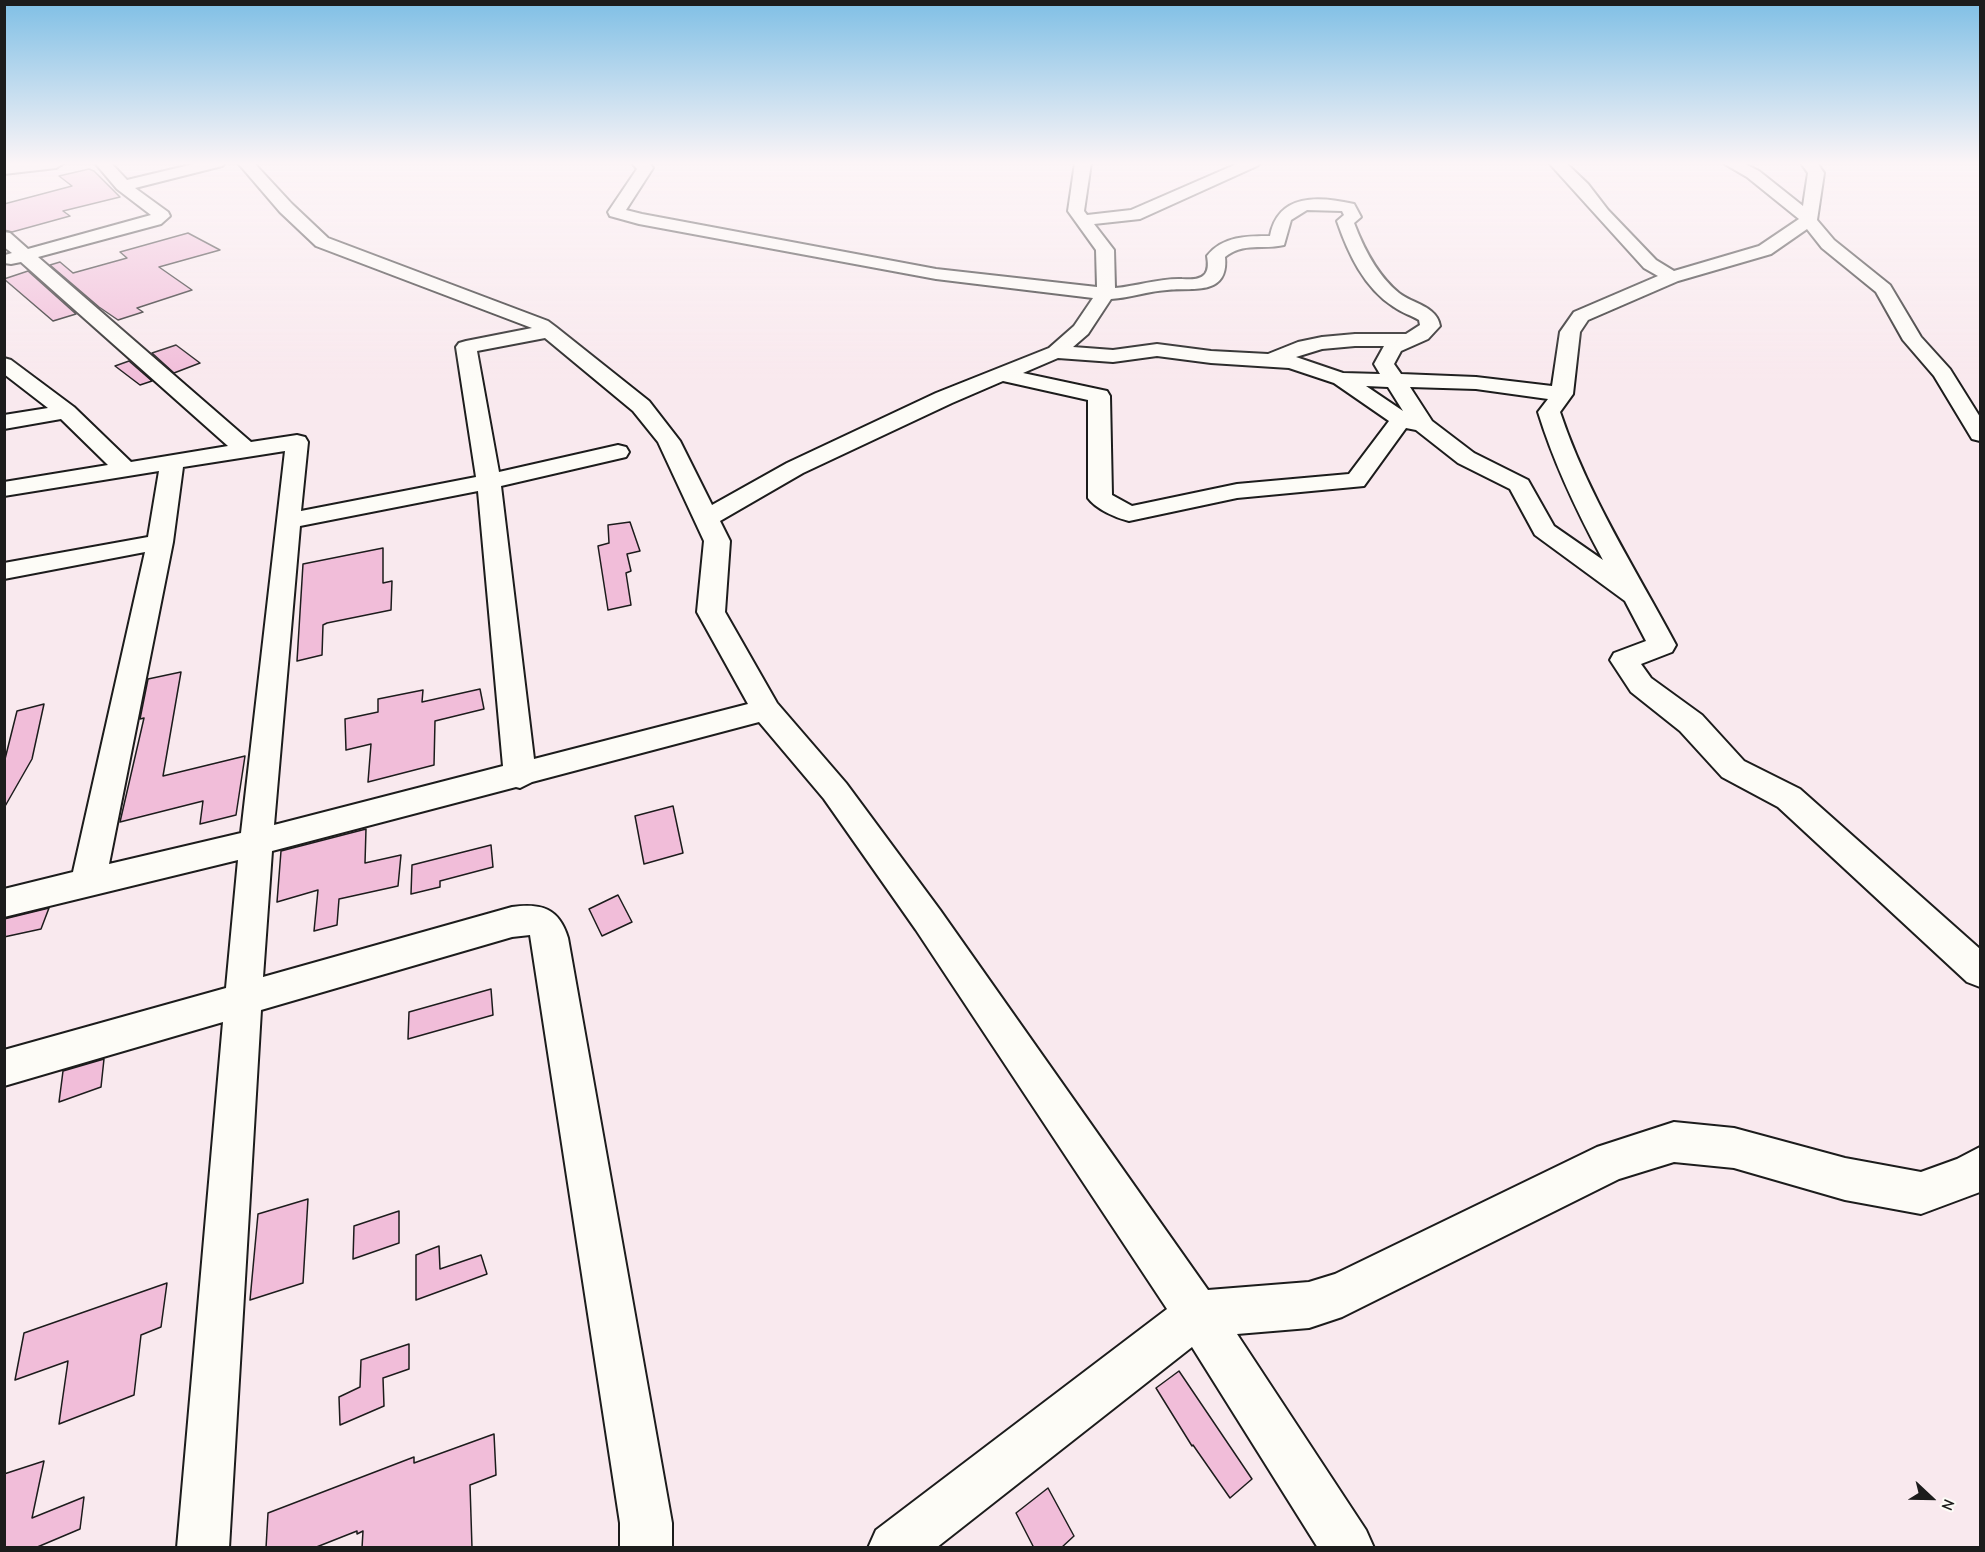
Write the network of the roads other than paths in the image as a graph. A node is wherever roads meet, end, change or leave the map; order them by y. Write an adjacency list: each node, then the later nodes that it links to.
1 (102, 235): 11 (street)
2 (315, 235): 15 (street)
3 (728, 235): 14 (street)
4 (1095, 235): 14 (street)
5 (1279, 235): 14 (street)
6 (1350, 235): 16 (street)
7 (1624, 235): 13 (street)
8 (1786, 235): 13 (street)
9 (1821, 235): 28 (street)
10 (4, 237): 11 (street)
11 (27, 257): 12 (street); 29 (street)
12 (4, 260)
13 (1672, 277): 23 (street)
14 (1105, 294): 17 (street)
15 (549, 331): 33 (street); 35 (street)
16 (1408, 340): 18 (street); 22 (street)
17 (1056, 352): 18 (street); 20 (street)
18 (1272, 360): 21 (street)
19 (4, 364): 24 (street)
20 (1003, 375): 25 (street); 35 (street)
21 (1341, 379): 22 (street); 25 (street)
22 (1393, 379): 23 (street); 27 (street)
23 (1562, 394): 39 (street)
24 (66, 412): 26 (street); 32 (street)
25 (1401, 419): 27 (street)
26 (4, 422)
27 (1424, 426): 39 (street)
28 (1980, 434)
29 (245, 449): 31 (street); 36 (street)
30 (618, 452): 33 (street)
31 (172, 462): 32 (street); 37 (street)
32 (126, 470): 34 (street)
33 (489, 481): 36 (street); 41 (street)
34 (4, 489)
35 (707, 518): 40 (street)
36 (288, 521): 42 (street)
37 (160, 542): 38 (street); 43 (street)
38 (4, 571)
39 (1637, 597): 45 (street)
40 (766, 710): 41 (street); 49 (street)
41 (520, 776): 42 (street)
42 (258, 842): 43 (street); 46 (street)
43 (88, 882): 44 (street)
44 (4, 903)
45 (1980, 971)
46 (242, 999): 47 (street); 50 (street); 51 (street)
47 (4, 1068)
48 (1980, 1168): 49 (street)
49 (1197, 1314): 52 (street); 53 (street)
50 (203, 1548)
51 (646, 1548)
52 (894, 1548)
53 (1348, 1548)

